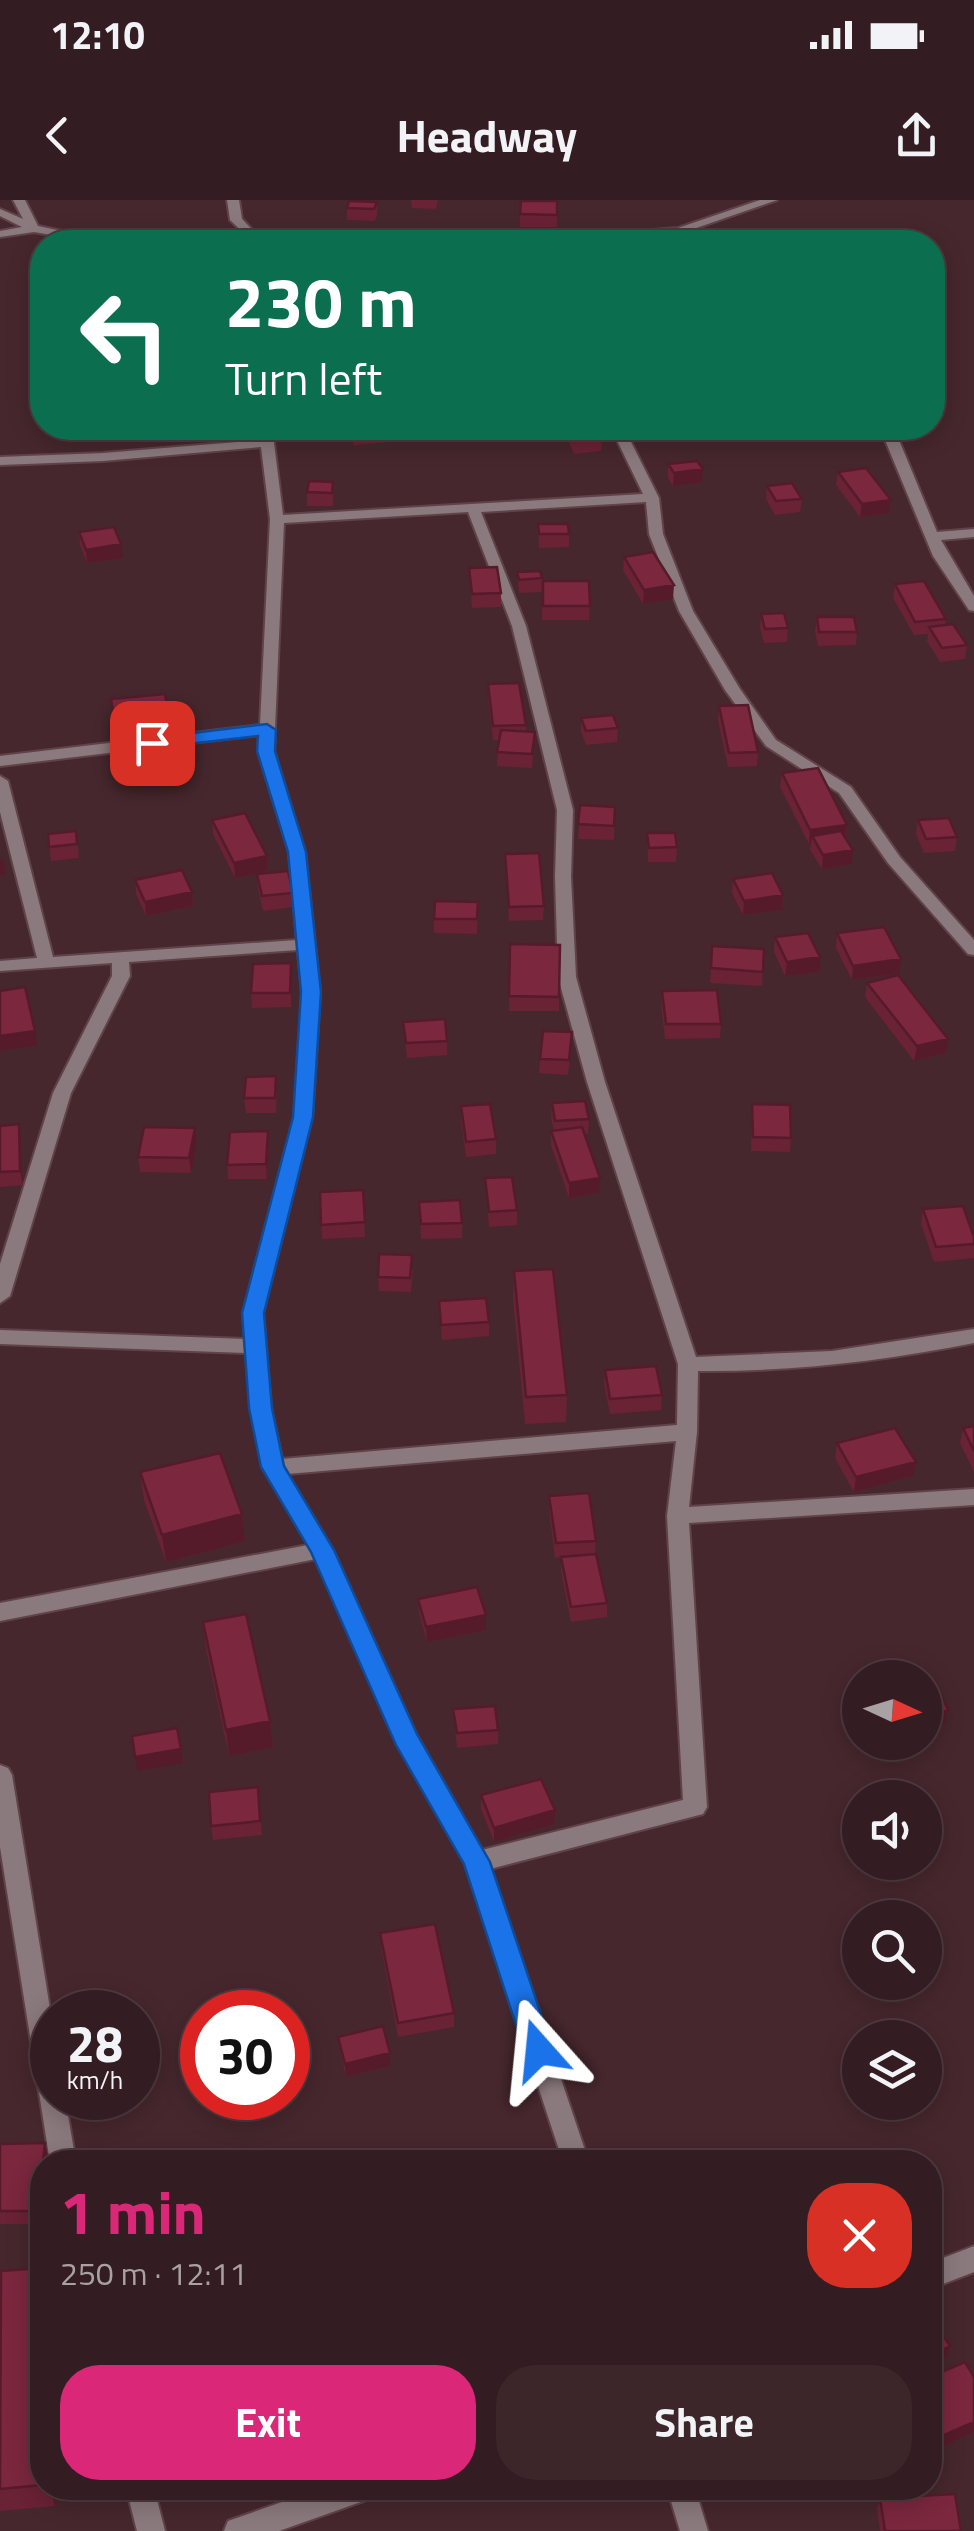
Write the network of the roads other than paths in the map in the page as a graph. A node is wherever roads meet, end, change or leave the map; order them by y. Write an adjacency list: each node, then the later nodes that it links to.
1 (19, 200): 5 (street)
2 (233, 200): 7 (street)
3 (771, 200): 8 (street)
4 (0, 212): 5 (street)
5 (34, 228): 6 (street); 9 (street)
6 (45, 230)
7 (247, 230)
8 (682, 230)
9 (0, 234)
10 (232, 440): 14 (street)
11 (269, 440): 17 (street)
12 (624, 440): 15 (street)
13 (892, 440): 19 (street)
14 (0, 462)
15 (652, 498): 16 (street); 25 (street)
16 (473, 508): 17 (street); 33 (street)
17 (278, 520): 21 (street)
18 (974, 533): 19 (street)
19 (933, 537): 20 (street)
20 (974, 606)
21 (267, 730): 22 (street); 24 (street)
22 (0, 761)
23 (0, 781): 27 (street)
24 (308, 944): 26 (street); 32 (street)
25 (974, 950)
26 (120, 956): 27 (street); 29 (street)
27 (46, 962): 28 (street)
28 (0, 966)
29 (0, 1296)
30 (974, 1336): 33 (street)
31 (0, 1337): 32 (street)
32 (256, 1346): 35 (street)
33 (688, 1364): 34 (street)
34 (687, 1432): 35 (street); 37 (street)
35 (273, 1467): 38 (street)
36 (974, 1497): 37 (street)
37 (678, 1516): 41 (street)
38 (322, 1550): 39 (street); 41 (street)
39 (0, 1612)
40 (0, 1775): 42 (street)
41 (476, 1862): 43 (street)
42 (61, 2150)
43 (572, 2150)
44 (974, 2259): 45 (street)
45 (942, 2271)
46 (143, 2500): 49 (street)
47 (327, 2500): 50 (street)
48 (685, 2500): 51 (street)
49 (151, 2531)
50 (238, 2531)
51 (694, 2531)

